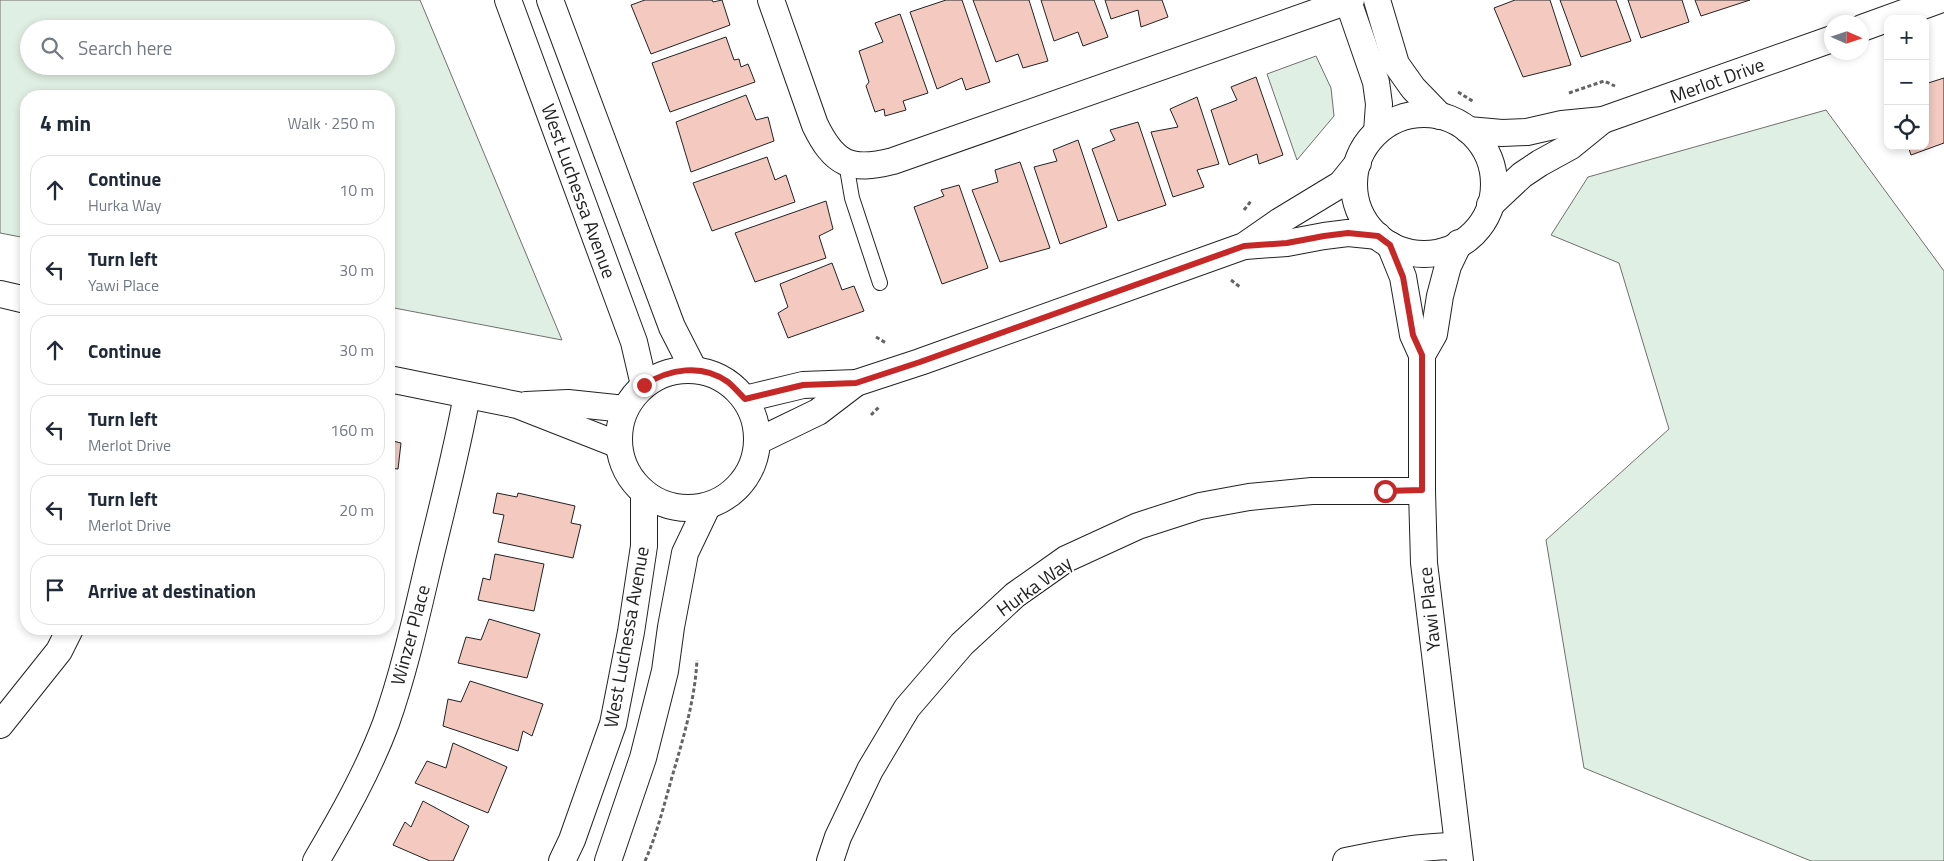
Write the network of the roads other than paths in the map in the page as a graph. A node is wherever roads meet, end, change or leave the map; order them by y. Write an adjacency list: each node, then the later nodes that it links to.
1 (508, 0): 26 (street, West Luchessa Avenue)
2 (550, 0): 23 (street, West Luchessa Avenue)
3 (771, 0): 13 (street)
4 (1377, 0): 9 (street)
5 (1939, 0): 7 (street)
6 (1349, 1): 12 (street); 13 (street)
7 (1869, 25)
8 (1824, 41): 10 (street, Merlot Drive)
9 (1440, 116): 11 (street, Merlot Drive); 12 (street, Merlot Drive)
10 (1602, 120): 11 (street, Merlot Drive); 15 (street, Merlot Drive)
11 (1468, 130): 15 (street, Merlot Drive)
12 (1377, 132): 14 (street, Merlot Drive)
13 (846, 163): 19 (lane)
14 (1358, 163): 16 (street, Merlot Drive); 18 (street, Merlot Drive)
15 (1490, 205): 17 (street, Merlot Drive)
16 (1384, 241): 17 (street, Merlot Drive); 18 (street, Merlot Drive); 22 (street)
17 (1459, 244): 22 (street)
18 (1244, 246): 25 (street, Merlot Drive)
19 (880, 283)
20 (0, 294): 21 (street)
21 (20, 299)
22 (1422, 355): 33 (street, Yawi Place)
23 (694, 370): 26 (street); 28 (street)
24 (395, 380): 27 (street)
25 (856, 383): 28 (street, Merlot Drive); 31 (street, Merlot Drive)
26 (644, 385): 30 (street)
27 (467, 395): 29 (street); 39 (street, Winzer Place)
28 (745, 399): 31 (street)
29 (517, 405): 30 (street); 32 (street)
30 (625, 408): 32 (street)
31 (758, 441): 35 (street)
32 (619, 445): 34 (street)
33 (1422, 490): 38 (street, Yawi Place); 42 (street, Hurka Way)
34 (644, 494): 35 (street); 40 (street, West Luchessa Avenue)
35 (707, 507): 41 (street)
36 (67, 635): 37 (street)
37 (0, 726)
38 (1459, 854): 43 (street)
39 (316, 861)
40 (562, 861)
41 (608, 861)
42 (830, 861)
43 (1346, 861)

